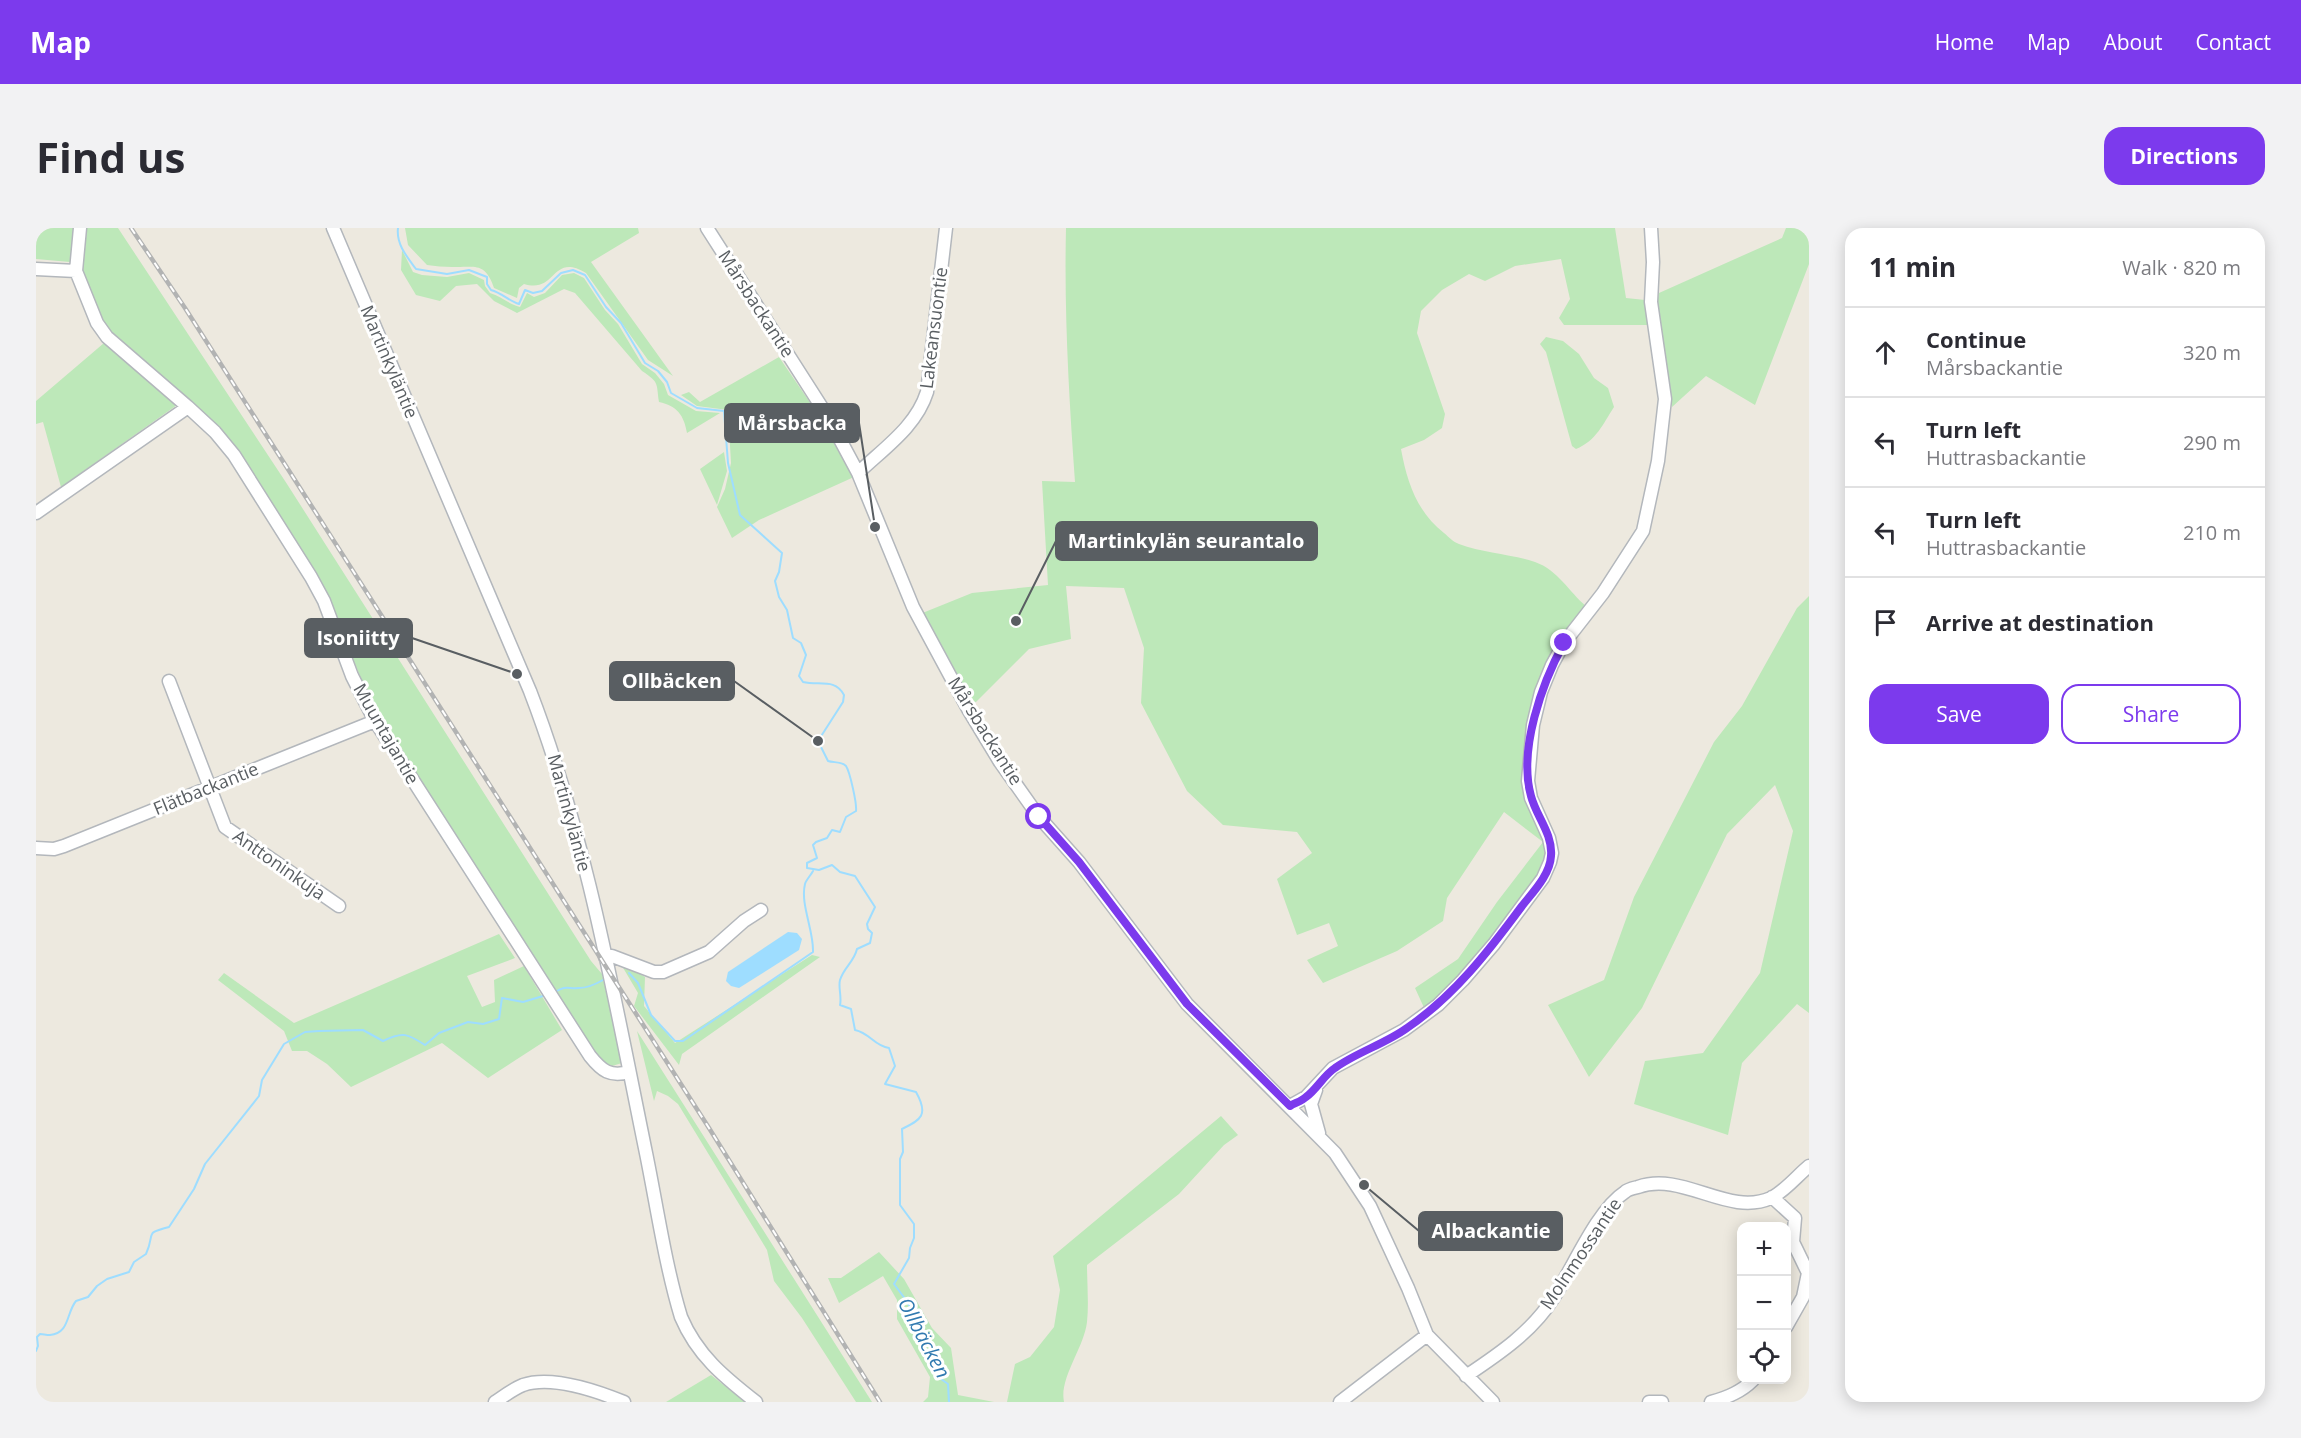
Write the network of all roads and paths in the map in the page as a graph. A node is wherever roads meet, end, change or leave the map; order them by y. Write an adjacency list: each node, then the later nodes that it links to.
1 (80, 228): 7 (street, Muuntajantie)
2 (333, 228): 17 (street, Martinkyläntie)
3 (707, 228): 9 (street, Mårsbackantie)
4 (946, 228): 9 (street, Lakeansuontie)
5 (1651, 228): 19 (street)
6 (36, 269): 7 (street)
7 (76, 271): 8 (street, Muuntajantie)
8 (188, 407): 10 (street); 12 (street, Muuntajantie)
9 (858, 473): 20 (street, Mårsbackantie)
10 (36, 513)
11 (169, 681): 13 (street, Anttoninkuja)
12 (375, 721): 13 (street, Flätbackantie); 18 (street, Muuntajantie)
13 (209, 788): 14 (street, Flätbackantie); 15 (street, Anttoninkuja)
14 (36, 848)
15 (339, 906)
16 (761, 910): 17 (street)
17 (605, 957): 18 (street, Martinkyläntie)
18 (629, 1072): 30 (street, Martinkyläntie)
19 (1318, 1086): 20 (street); 21 (street)
20 (1290, 1106): 21 (street, Mårsbackantie)
21 (1320, 1136): 25 (street, Mårsbackantie)
22 (1809, 1166): 23 (street)
23 (1772, 1197): 24 (street); 26 (street, Molnmossantie)
24 (1791, 1318)
25 (1427, 1335): 26 (street); 31 (street)
26 (1466, 1376): 32 (street)
27 (1748, 1384): 35 (street)
28 (495, 1402): 29 (street)
29 (624, 1402)
30 (756, 1402)
31 (1340, 1402)
32 (1493, 1402)
33 (1649, 1402): 34 (street)
34 (1662, 1402)
35 (1712, 1402)

